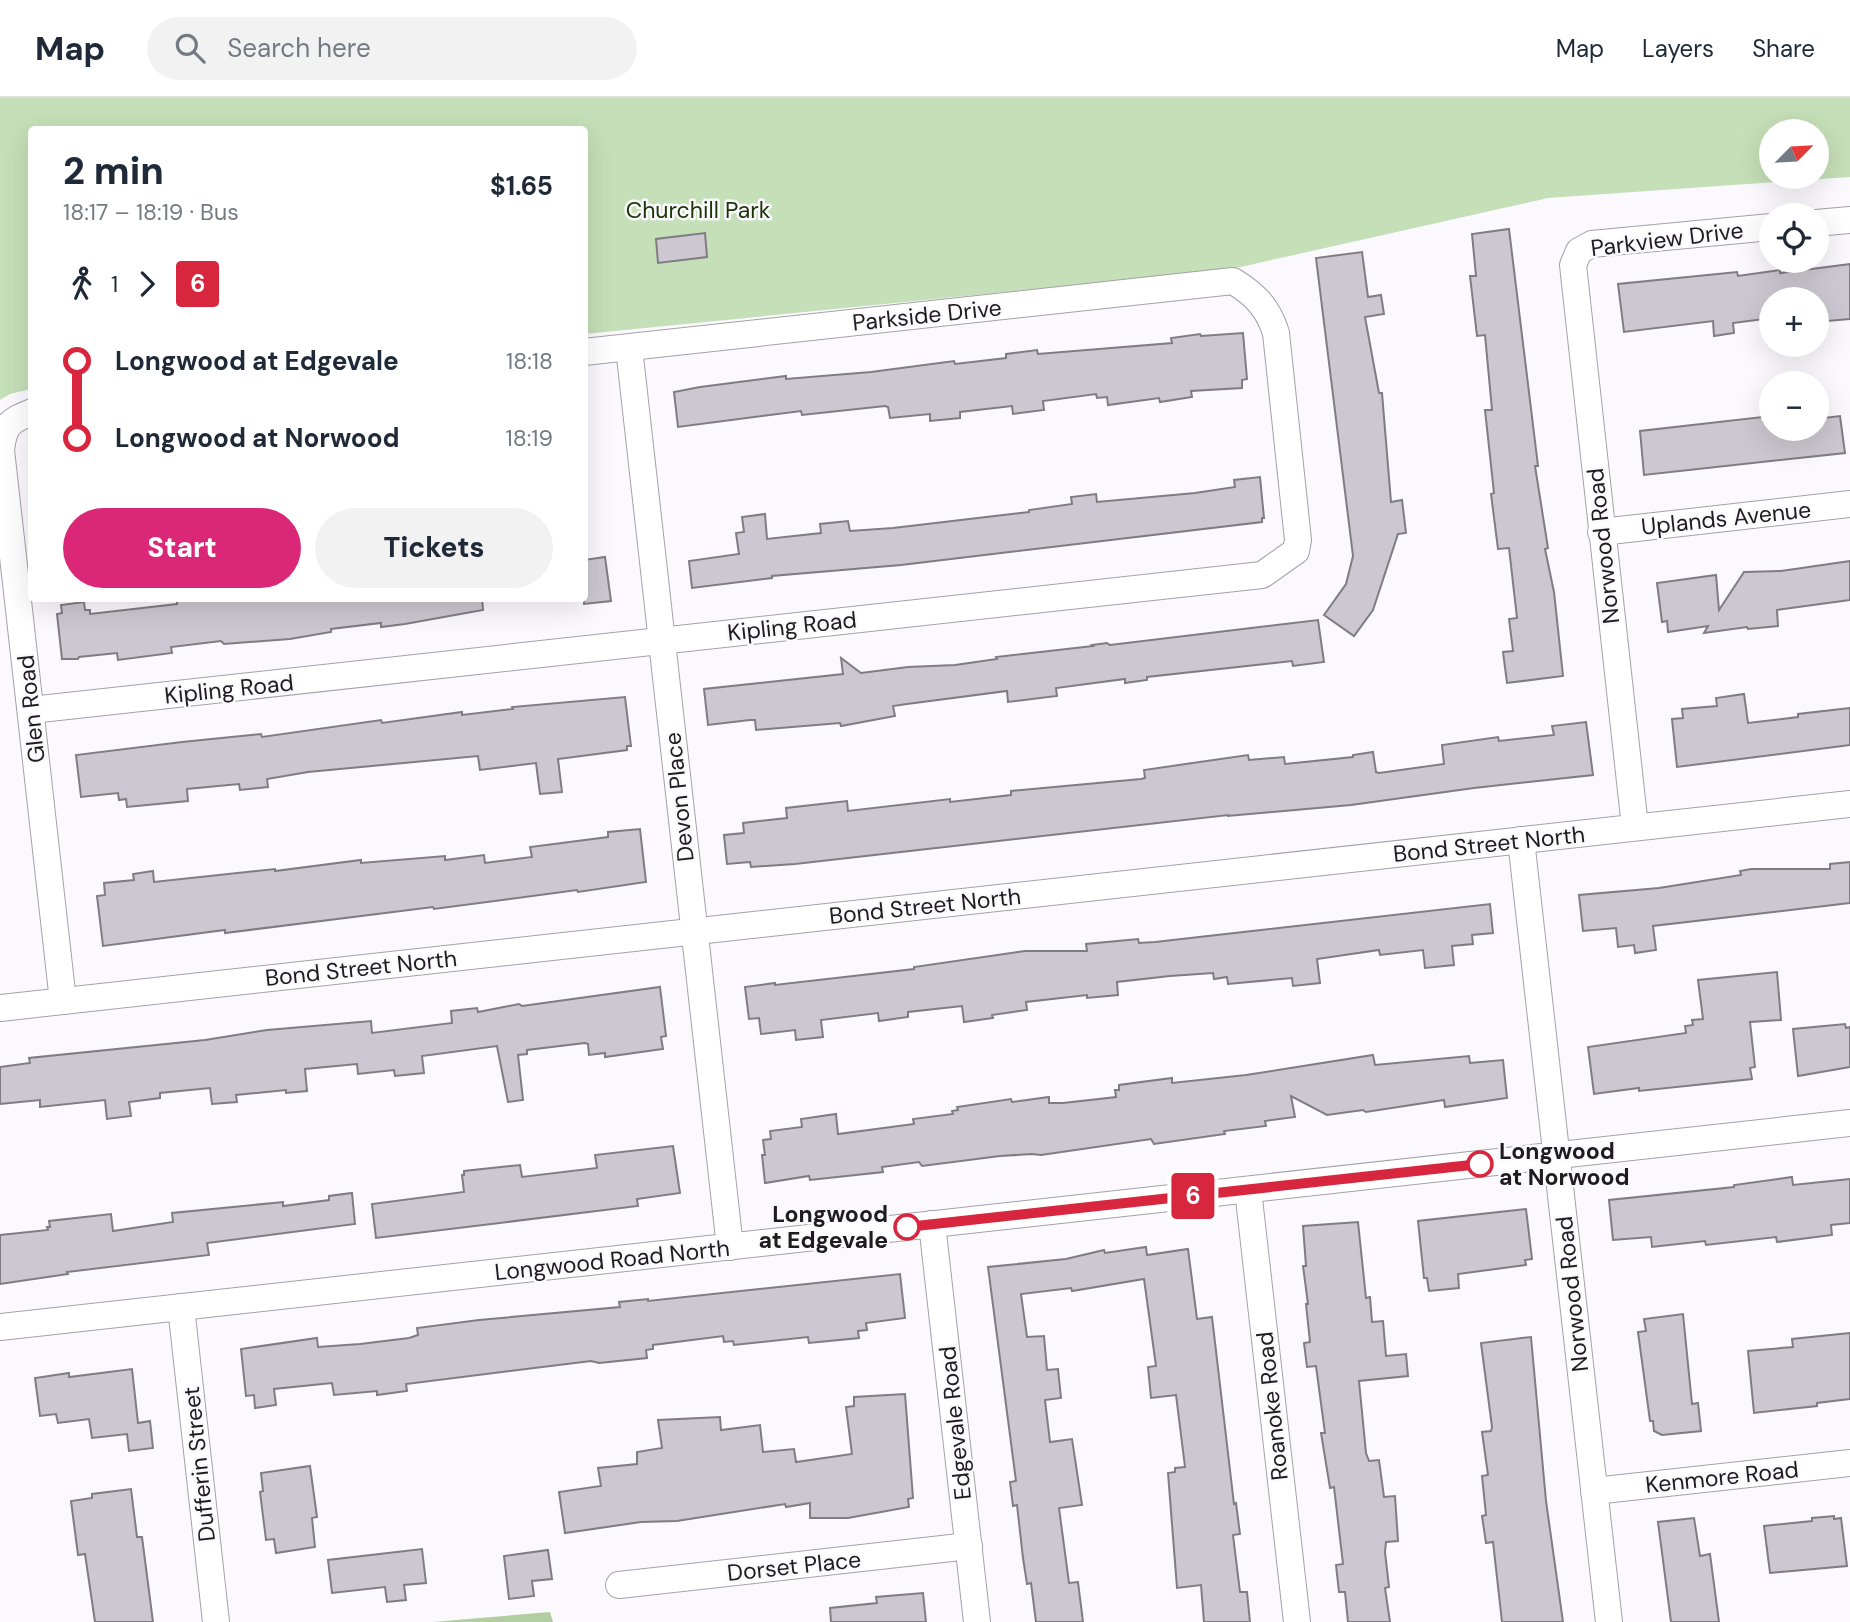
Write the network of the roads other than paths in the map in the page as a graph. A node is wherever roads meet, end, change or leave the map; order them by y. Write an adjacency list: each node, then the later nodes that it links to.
1 (1850, 220): 2 (street)
2 (1829, 222)
3 (1759, 228): 4 (street, Parkview Drive)
4 (1573, 265): 10 (street, Norwood Road)
5 (1262, 305): 6 (street, Parkside Drive); 11 (street, Kipling Road)
6 (629, 348): 7 (street, Parkside Drive); 11 (street, Devon Place)
7 (588, 352)
8 (22, 416): 12 (street, Glen Road)
9 (1850, 504): 10 (street, Uplands Avenue)
10 (1601, 532): 14 (street, Norwood Road)
11 (662, 641): 12 (street, Kipling Road); 16 (street, Devon Place)
12 (31, 710): 17 (street, Glen Road)
13 (1850, 804): 14 (street, Bond Street North)
14 (1635, 827): 15 (street, Bond Street North)
15 (1521, 840): 16 (street, Bond Street North); 20 (street, Norwood Road)
16 (694, 931): 17 (street, Bond Street North); 23 (street, Devon Place)
17 (63, 1001): 18 (street, Bond Street North)
18 (0, 1007)
19 (1850, 1123): 20 (street, Longwood Road North)
20 (1557, 1156): 21 (street, Longwood Road North); 27 (street, Norwood Road)
21 (1248, 1189): 22 (street, Longwood Road North); 32 (street, Roanoke Road)
22 (932, 1224): 23 (street, Longwood Road North); 28 (street, Edgevale Road)
23 (730, 1247): 24 (street, Longwood Road North)
24 (181, 1307): 25 (street, Longwood Road North); 30 (street, Dufferin Street)
25 (0, 1327)
26 (1850, 1463): 27 (street, Kenmore Road)
27 (1594, 1491): 33 (street, Norwood Road)
28 (969, 1546): 29 (street, Dorset Place); 31 (street, Edgevale Road)
29 (619, 1585)
30 (216, 1622)
31 (977, 1622)
32 (1297, 1622)
33 (1609, 1622)

